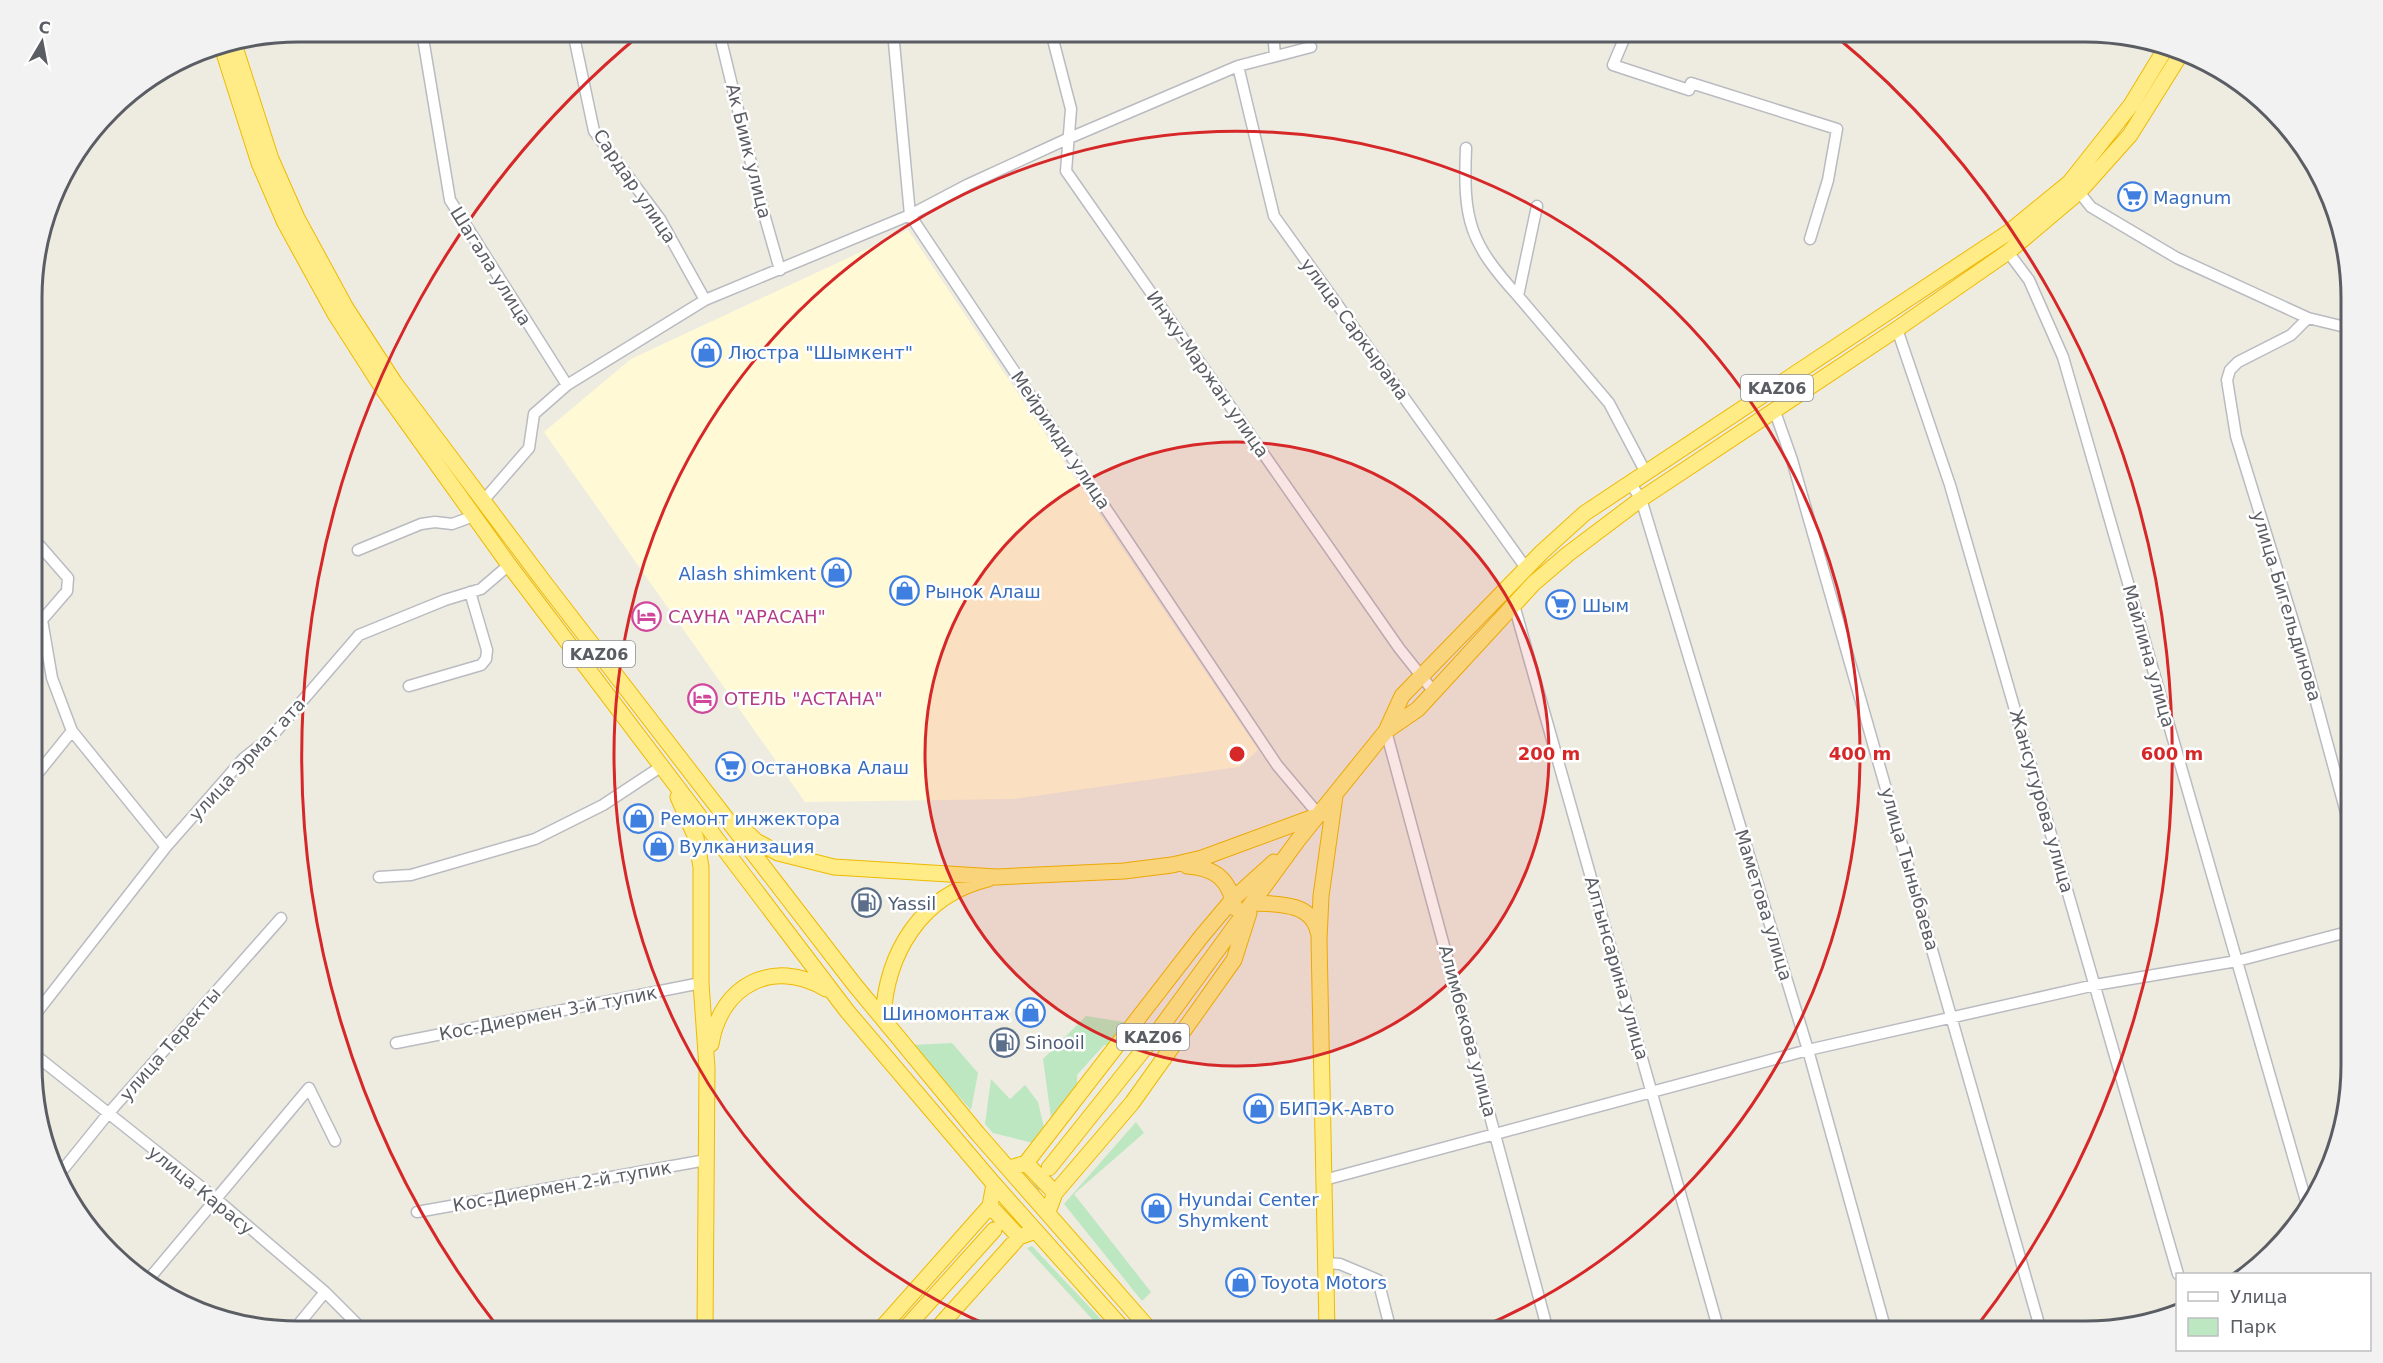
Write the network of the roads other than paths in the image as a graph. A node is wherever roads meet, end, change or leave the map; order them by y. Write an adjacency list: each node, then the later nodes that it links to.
1 (424, 42): 28 (street, Шагала улица)
2 (575, 42): 24 (street, Сардар улица)
3 (721, 42): 22 (street, Ак Биик улица)
4 (893, 42): 19 (street, Мейримди улица)
5 (1054, 42): 15 (street, Инжу-Маржан улица)
6 (1274, 42): 12 (street)
7 (1623, 42): 20 (street)
8 (1311, 47): 12 (street)
9 (236, 50): 33 (highway, KАZ06)
10 (224, 53): 34 (highway, KАZ06)
11 (2162, 54): 30 (highway, KАZ06)
12 (1275, 55): 14 (street)
13 (2177, 59): 17 (highway, KАZ06)
14 (1238, 66): 15 (street); 38 (street, улица Саркырама)
15 (1067, 139): 19 (street); 43 (street, Инжу-Маржан улица)
16 (1466, 148): 23 (street)
17 (2079, 192): 21 (highway, KАZ06); 25 (street)
18 (1537, 206): 23 (street)
19 (910, 215): 22 (street); 54 (street, Мейримди улица)
20 (1810, 239)
21 (2008, 252): 27 (highway, KАZ06); 66 (street, Майлина улица)
22 (780, 270): 24 (street)
23 (1518, 296): 30 (street)
24 (705, 300): 28 (street)
25 (2308, 318): 26 (street); 52 (street, улица Бигельдинова)
26 (2341, 326)
27 (1898, 329): 29 (highway, KАZ06); 68 (street, Жансугурова улица)
28 (567, 385): 33 (street)
29 (1773, 409): 32 (highway, KАZ06); 71 (street, улица Тыныбаева)
30 (1646, 473): 31 (highway, KАZ06)
31 (1630, 483): 32 (street, Маметова улица); 38 (highway, KАZ06)
32 (1641, 499): 40 (highway, KАZ06); 74 (street, Маметова улица)
33 (483, 501): 51 (highway, KАZ06)
34 (474, 516): 35 (street); 37 (highway, KАZ06)
35 (358, 550)
36 (42, 553): 41 (street)
37 (509, 565): 39 (street, улица Эрмат ата); 48 (highway, KАZ06)
38 (1526, 568): 43 (highway, KАZ06)
39 (470, 592): 44 (street); 56 (street, улица Эрмат ата)
40 (1514, 604): 45 (highway, KАZ06); 77 (street, Алтынсарина улица)
41 (42, 620)
42 (42, 620): 46 (street)
43 (1420, 678): 45 (street, Инжу-Маржан улица); 47 (highway, KАZ06)
44 (409, 686)
45 (1434, 692): 47 (highway, KАZ06)
46 (72, 731): 49 (street); 56 (street)
47 (1386, 731): 53 (highway, KАZ06); 79 (street, Алимбекова улица)
48 (662, 766): 50 (highway, KАZ06); 58 (street)
49 (42, 768)
50 (672, 780): 67 (highway); 69 (highway, KАZ06)
51 (698, 782): 59 (highway, KАZ06); 72 (highway, KАZ06)
52 (2341, 794)
53 (1335, 796): 54 (highway, KАZ06); 65 (highway)
54 (1319, 815): 55 (highway, KАZ06); 57 (highway, KАZ06)
55 (1298, 840): 60 (highway); 61 (highway, KАZ06)
56 (166, 847): 70 (street, улица Эрмат ата)
57 (1172, 865): 59 (highway, KАZ06); 60 (highway)
58 (379, 877)
59 (998, 877): 72 (highway)
60 (1233, 899): 63 (highway); 82 (highway)
61 (1253, 903): 63 (highway, KАZ06); 65 (highway); 88 (highway)
62 (281, 918): 78 (street, улица Теректы)
63 (1238, 921): 84 (highway, KАZ06)
64 (2341, 934): 66 (street)
65 (1319, 940): 86 (highway)
66 (2237, 961): 68 (street); 89 (street, Майлина улица)
67 (701, 983): 73 (street, Кос-Диермен 3-й тупик); 76 (highway)
68 (2095, 985): 71 (street); 98 (street, Жансугурова улица)
69 (834, 993): 76 (highway); 87 (highway, KАZ06)
70 (42, 1006)
71 (1953, 1015): 74 (street); 114 (street, улица Тыныбаева)
72 (883, 1019): 83 (highway, KАZ06)
73 (396, 1042)
74 (1808, 1050): 77 (street); 113 (street, Маметова улица)
75 (42, 1061): 78 (street, улица Карасу)
76 (707, 1068): 81 (highway)
77 (1652, 1094): 79 (street); 112 (street, Алтынсарина улица)
78 (107, 1115): 85 (street, улица Теректы); 90 (street, улица Карасу)
79 (1496, 1133): 86 (street); 111 (street, Алимбекова улица)
80 (335, 1141): 90 (street)
81 (706, 1160): 92 (street, Кос-Диермен 2-й тупик); 103 (highway)
82 (1026, 1163): 83 (highway); 88 (highway)
83 (1010, 1168): 93 (highway, KАZ06)
84 (1049, 1168)
85 (64, 1169)
86 (1324, 1180): 97 (highway)
87 (994, 1184): 91 (highway); 95 (highway, KАZ06)
88 (1055, 1193): 93 (highway)
89 (2305, 1197)
90 (214, 1198): 99 (street); 100 (street, улица Карасу)
91 (990, 1206): 96 (highway); 104 (highway)
92 (417, 1212)
93 (1048, 1212): 108 (highway, KАZ06)
94 (994, 1230): 105 (highway)
95 (1036, 1231): 96 (highway); 107 (highway, KАZ06)
96 (1019, 1237): 106 (highway)
97 (1326, 1263): 109 (highway); 110 (street)
98 (2177, 1273)
99 (152, 1275)
100 (325, 1292): 101 (street); 102 (street, улица Карасу)
101 (301, 1321)
102 (354, 1321)
103 (704, 1321)
104 (888, 1321)
105 (912, 1321)
106 (944, 1321)
107 (1116, 1321)
108 (1142, 1321)
109 (1328, 1321)
110 (1388, 1321)
111 (1545, 1321)
112 (1716, 1321)
113 (1883, 1321)
114 (2038, 1321)

